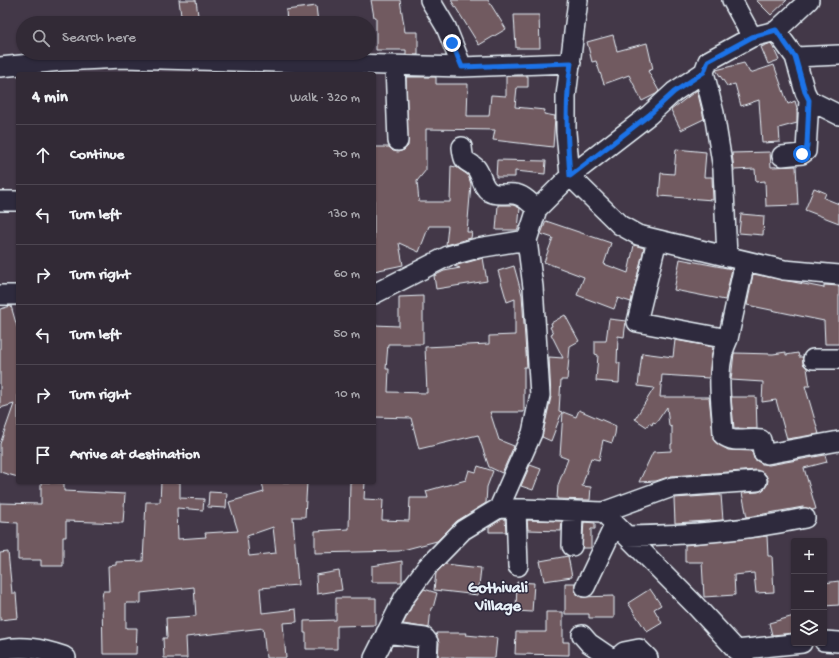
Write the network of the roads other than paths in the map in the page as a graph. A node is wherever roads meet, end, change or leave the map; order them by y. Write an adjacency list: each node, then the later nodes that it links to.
1 (430, 0): 14 (street)
2 (578, 0): 11 (street)
3 (732, 0): 6 (street)
4 (809, 0): 5 (street)
5 (776, 30): 6 (street); 8 (street)
6 (752, 37): 17 (street)
7 (839, 56): 8 (street)
8 (795, 57): 18 (street)
9 (111, 60): 15 (street)
10 (147, 60): 16 (street)
11 (571, 63): 14 (street); 23 (street)
12 (395, 66): 14 (street); 16 (street); 20 (street)
13 (0, 67): 15 (street)
14 (462, 67)
15 (61, 68)
16 (244, 68)
17 (704, 72): 23 (street); 29 (street)
18 (809, 100): 19 (street); 22 (street)
19 (839, 115)
20 (398, 141)
21 (462, 147): 26 (street)
22 (782, 156)
23 (570, 176): 26 (street); 28 (street)
24 (0, 201): 25 (street)
25 (16, 201)
26 (537, 209): 27 (street)
27 (527, 240): 31 (street); 37 (street)
28 (658, 240): 29 (street); 32 (street)
29 (736, 259): 30 (street); 32 (street)
30 (839, 275)
31 (376, 293)
32 (728, 339): 35 (street)
33 (839, 358): 34 (street)
34 (813, 359)
35 (839, 441)
36 (756, 481): 40 (street)
37 (507, 509): 38 (street); 42 (street); 44 (street)
38 (573, 511): 40 (street); 41 (street)
39 (805, 518): 40 (street)
40 (615, 524): 43 (street); 50 (street)
41 (572, 546)
42 (518, 566)
43 (585, 587)
44 (386, 633): 52 (street); 53 (street)
45 (582, 635): 54 (street)
46 (827, 641): 47 (street)
47 (839, 642)
48 (791, 645): 50 (street)
49 (0, 650): 51 (street)
50 (740, 654)
51 (66, 658)
52 (376, 658)
53 (427, 658)
54 (611, 658)
55 (617, 658): 56 (street)
56 (648, 658)

